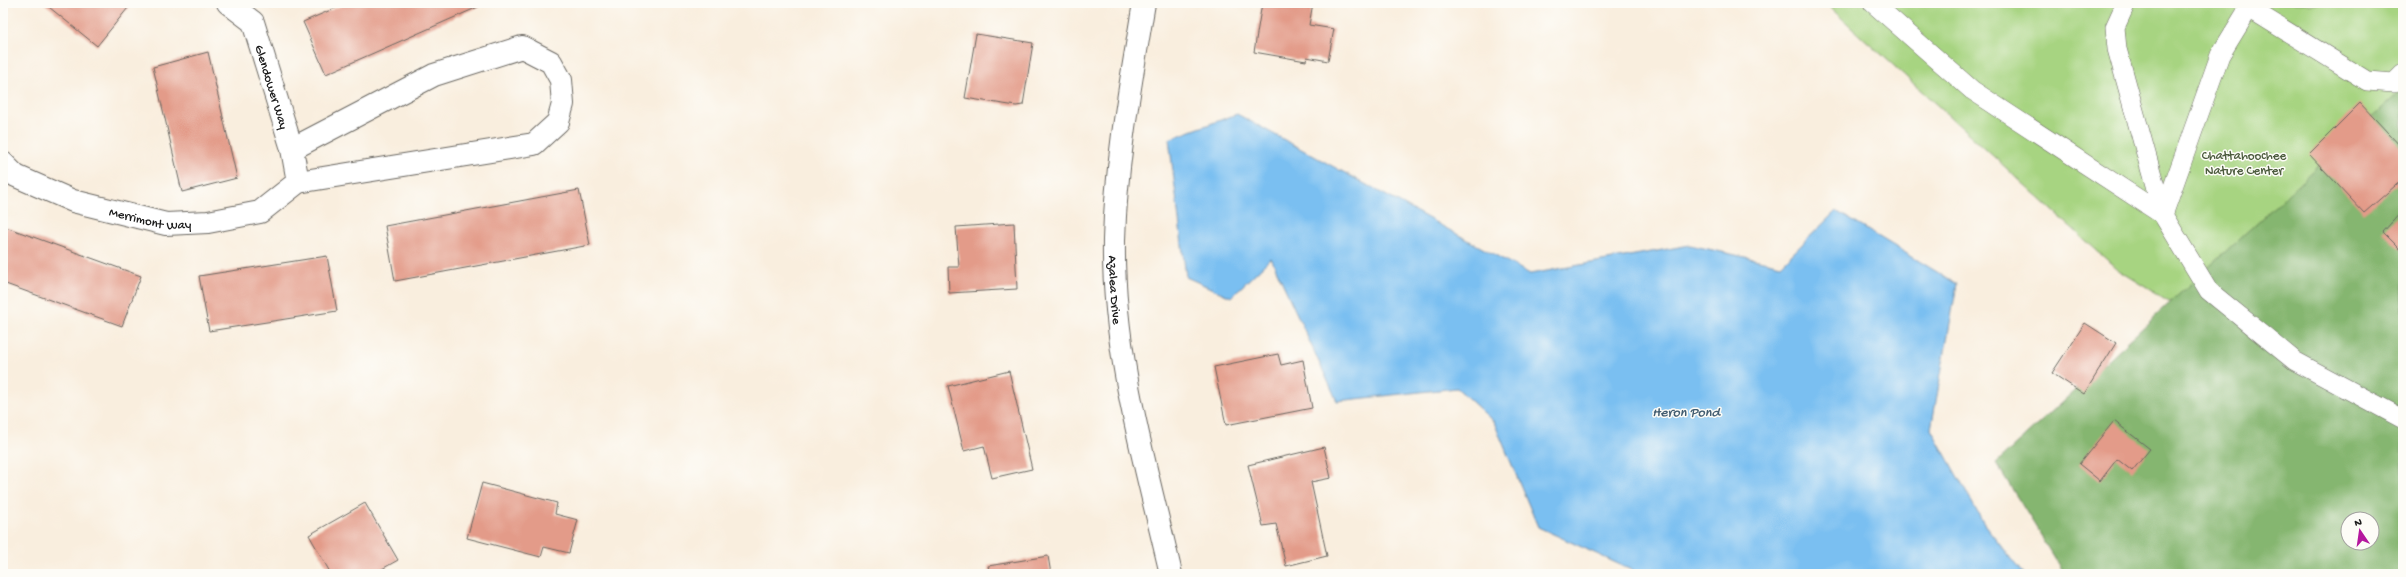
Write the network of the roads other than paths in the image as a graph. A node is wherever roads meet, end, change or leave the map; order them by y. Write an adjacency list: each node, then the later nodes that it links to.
1 (228, 3): 7 (street, Glendower Way)
2 (1144, 3): 12 (street, Azalea Drive)
3 (1873, 3): 10 (lane)
4 (2126, 3): 10 (lane)
5 (2250, 5): 6 (lane); 10 (lane)
6 (2403, 74)
7 (292, 149): 9 (street, Glendower Way); 9 (street)
8 (3, 163): 9 (street, Merrimont Way)
9 (298, 182)
10 (2163, 215): 11 (lane)
11 (2403, 419)
12 (1171, 574)

